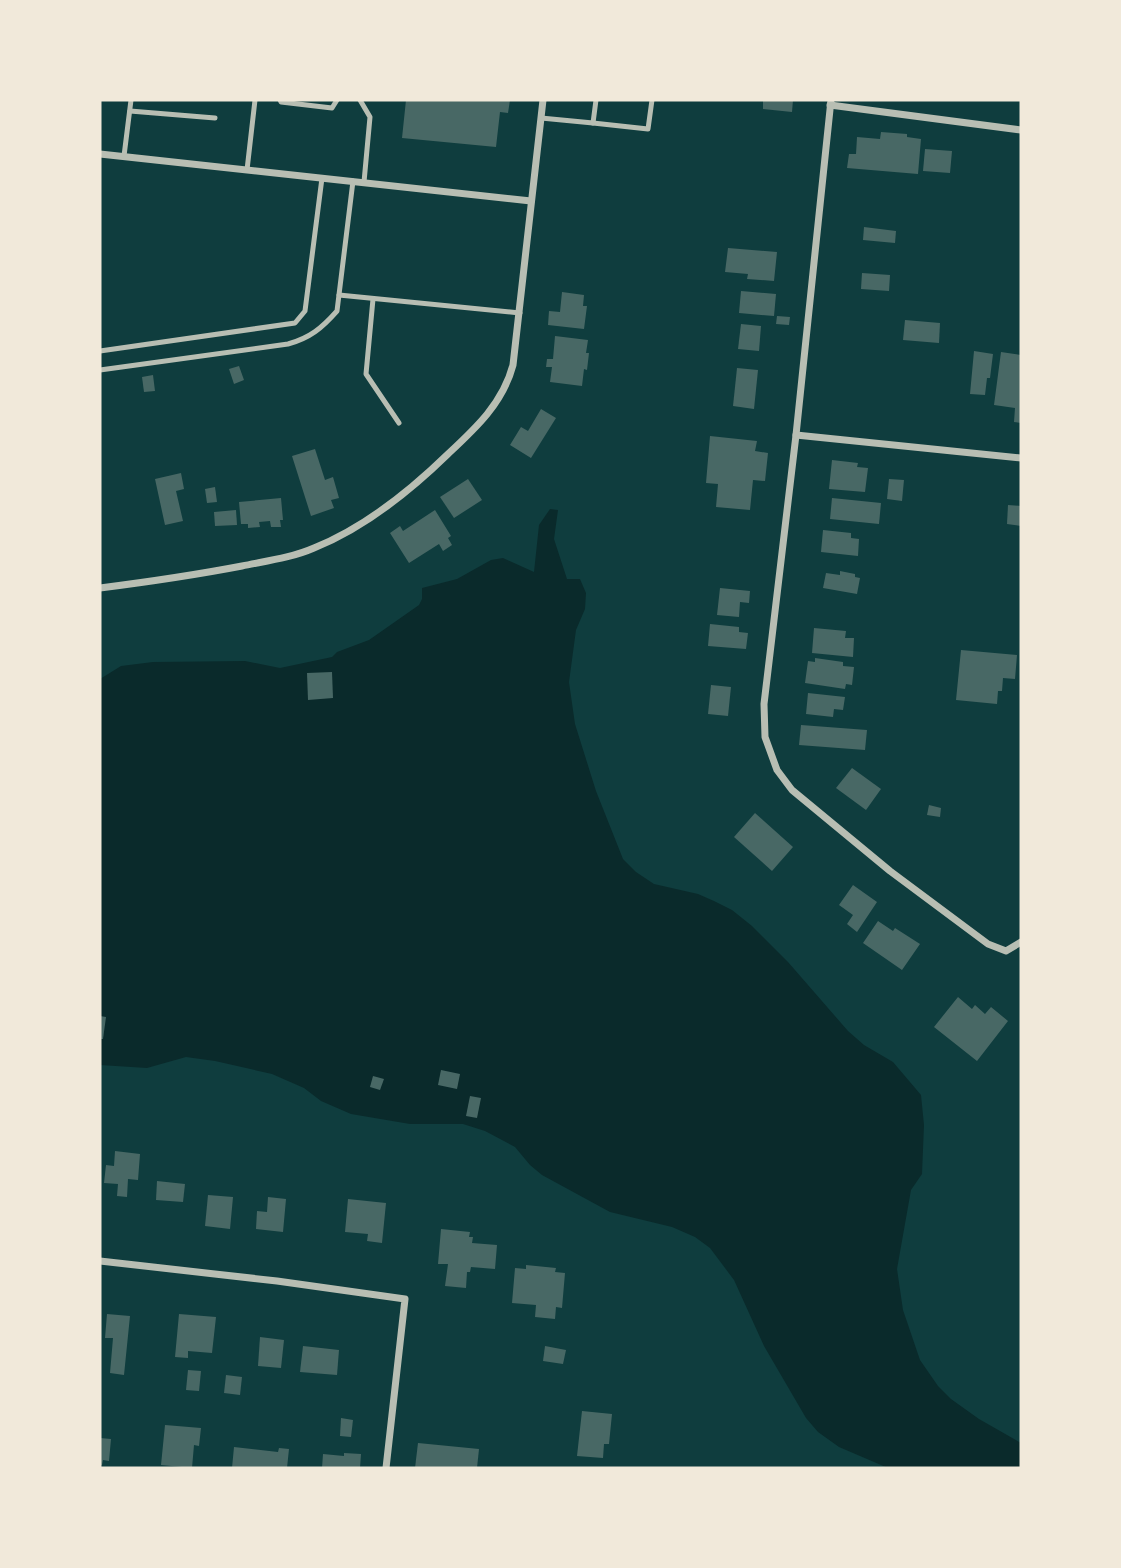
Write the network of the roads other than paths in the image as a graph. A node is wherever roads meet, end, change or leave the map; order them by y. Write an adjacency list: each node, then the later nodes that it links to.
1 (131, 100): 10 (lane)
2 (255, 100): 17 (lane)
3 (280, 100): 4 (lane)
4 (338, 100)
5 (360, 100): 20 (lane)
6 (543, 100): 12 (street)
7 (596, 100): 13 (lane)
8 (652, 100): 13 (lane)
9 (830, 102): 14 (street); 28 (street)
10 (130, 111): 11 (lane); 16 (lane)
11 (215, 118)
12 (541, 118): 13 (lane); 21 (street)
13 (593, 124)
14 (1021, 130)
15 (100, 154): 16 (street)
16 (124, 156): 17 (street)
17 (247, 170): 18 (street)
18 (322, 178): 19 (street); 25 (lane)
19 (353, 181): 20 (street); 22 (lane)
20 (364, 182): 21 (street)
21 (531, 201): 24 (street)
22 (339, 295): 23 (lane); 26 (lane)
23 (373, 299): 24 (lane); 27 (lane)
24 (520, 313): 30 (street)
25 (100, 351)
26 (100, 370)
27 (399, 423)
28 (796, 435): 29 (street); 31 (street)
29 (1021, 458)
30 (100, 588)
31 (1021, 942)
32 (100, 1261): 33 (street)
33 (386, 1468)

